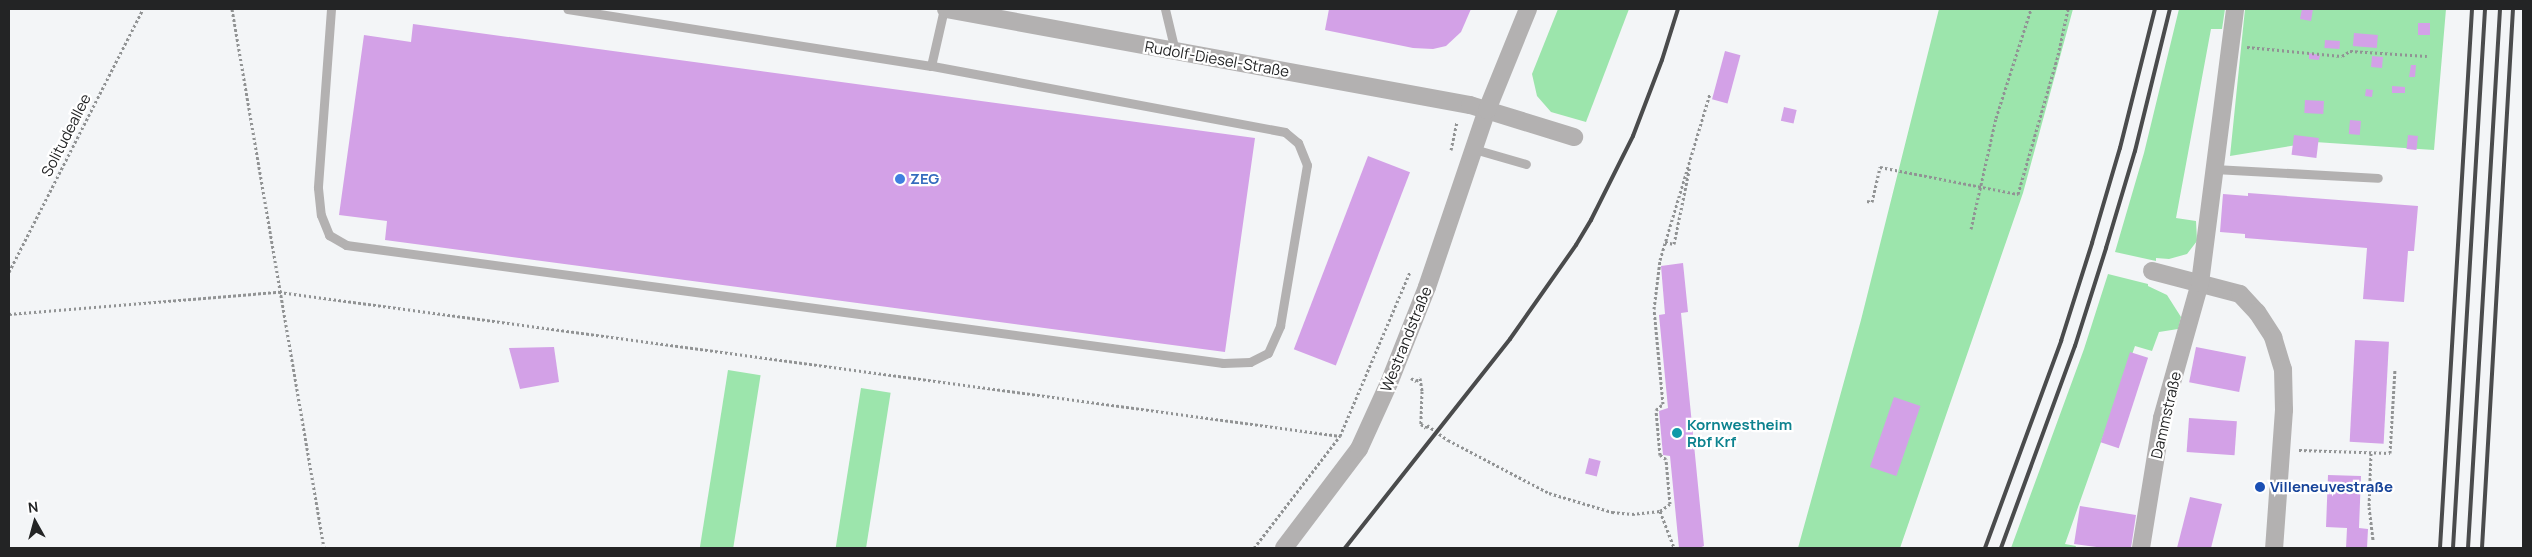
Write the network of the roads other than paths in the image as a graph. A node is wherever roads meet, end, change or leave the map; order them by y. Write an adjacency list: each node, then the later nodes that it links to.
1 (331, 9): 8 (lane)
2 (567, 9): 8 (lane)
3 (945, 9): 7 (street, Rudolf-Diesel-Straße); 8 (lane)
4 (1165, 9): 7 (lane)
5 (1528, 9): 9 (street, Westrandstraße)
6 (2235, 9): 13 (street, Dammstraße)
7 (1175, 51): 9 (street, Rudolf-Diesel-Straße)
8 (931, 66)
9 (1487, 110): 10 (street); 11 (street, Westrandstraße)
10 (1574, 138)
11 (1474, 149): 12 (lane); 17 (street, Westrandstraße)
12 (1526, 164)
13 (2214, 169): 14 (lane); 16 (street, Dammstraße)
14 (2378, 178)
15 (2152, 271): 16 (street)
16 (2200, 283): 18 (street, Dammstraße); 19 (street)
17 (1284, 548)
18 (2141, 548)
19 (2274, 548)

